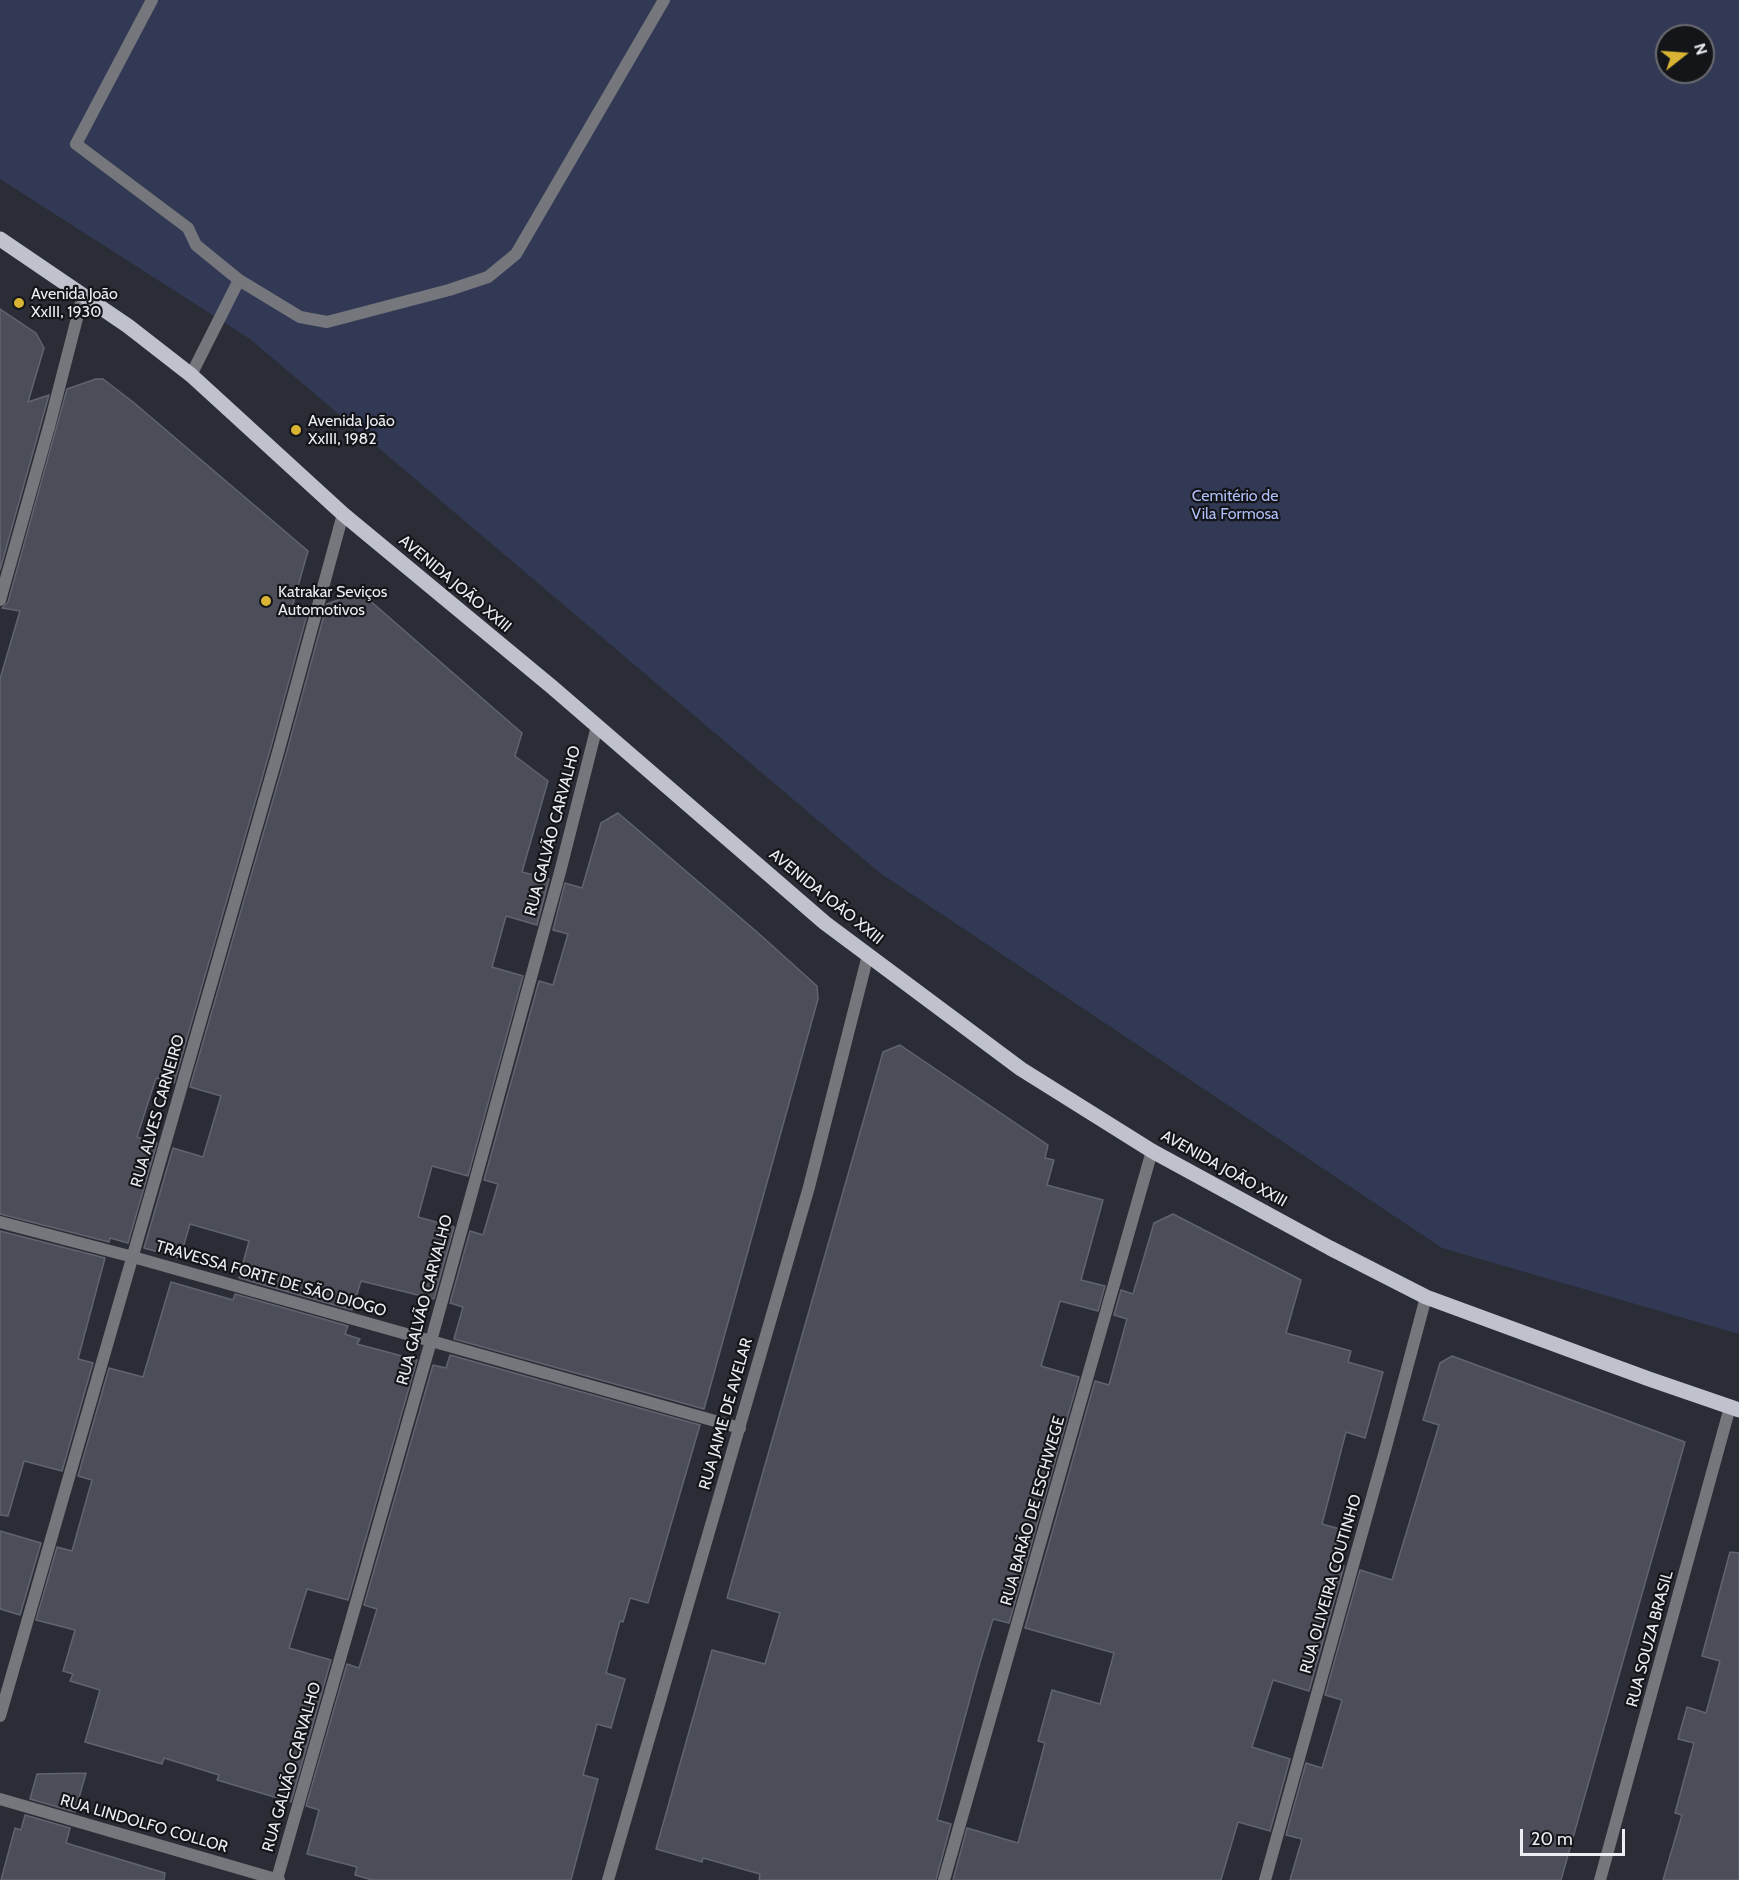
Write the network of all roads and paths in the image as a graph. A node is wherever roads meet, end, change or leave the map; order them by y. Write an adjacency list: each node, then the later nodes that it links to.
1 (152, 0): 4 (street)
2 (664, 0): 4 (street)
3 (0, 239): 5 (main road, AVENIDA JOÃO XXIII)
4 (239, 280): 6 (street)
5 (83, 296): 6 (main road, AVENIDA JOÃO XXIII); 8 (street)
6 (191, 375): 7 (main road, AVENIDA JOÃO XXIII)
7 (343, 514): 9 (main road, AVENIDA JOÃO XXIII); 13 (street, RUA ALVES CARNEIRO)
8 (0, 600)
9 (597, 726): 10 (main road, AVENIDA JOÃO XXIII); 15 (street, RUA GALVÃO CARVALHO)
10 (868, 955): 11 (main road, AVENIDA JOÃO XXIII); 17 (street, RUA JAIME DE AVELAR)
11 (1152, 1151): 14 (main road, AVENIDA JOÃO XXIII); 22 (street, RUA BARÃO DE ESCHWEGE)
12 (0, 1222): 13 (street, TRAVESSA FORTE DE SÃO DIOGO)
13 (133, 1257): 15 (street, TRAVESSA FORTE DE SÃO DIOGO); 18 (street, RUA ALVES CARNEIRO)
14 (1426, 1297): 16 (main road, AVENIDA JOÃO XXIII); 23 (street, RUA OLIVEIRA COUTINHO)
15 (431, 1341): 17 (street, TRAVESSA FORTE DE SÃO DIOGO); 20 (street, RUA GALVÃO CARVALHO)
16 (1734, 1408): 24 (street, RUA SOUZA BRASIL)
17 (740, 1428): 21 (street, RUA JAIME DE AVELAR)
18 (0, 1716)
19 (0, 1799): 20 (street, RUA LINDOLFO COLLOR)
20 (278, 1880)
21 (608, 1880)
22 (944, 1880)
23 (1265, 1880)
24 (1600, 1880)

